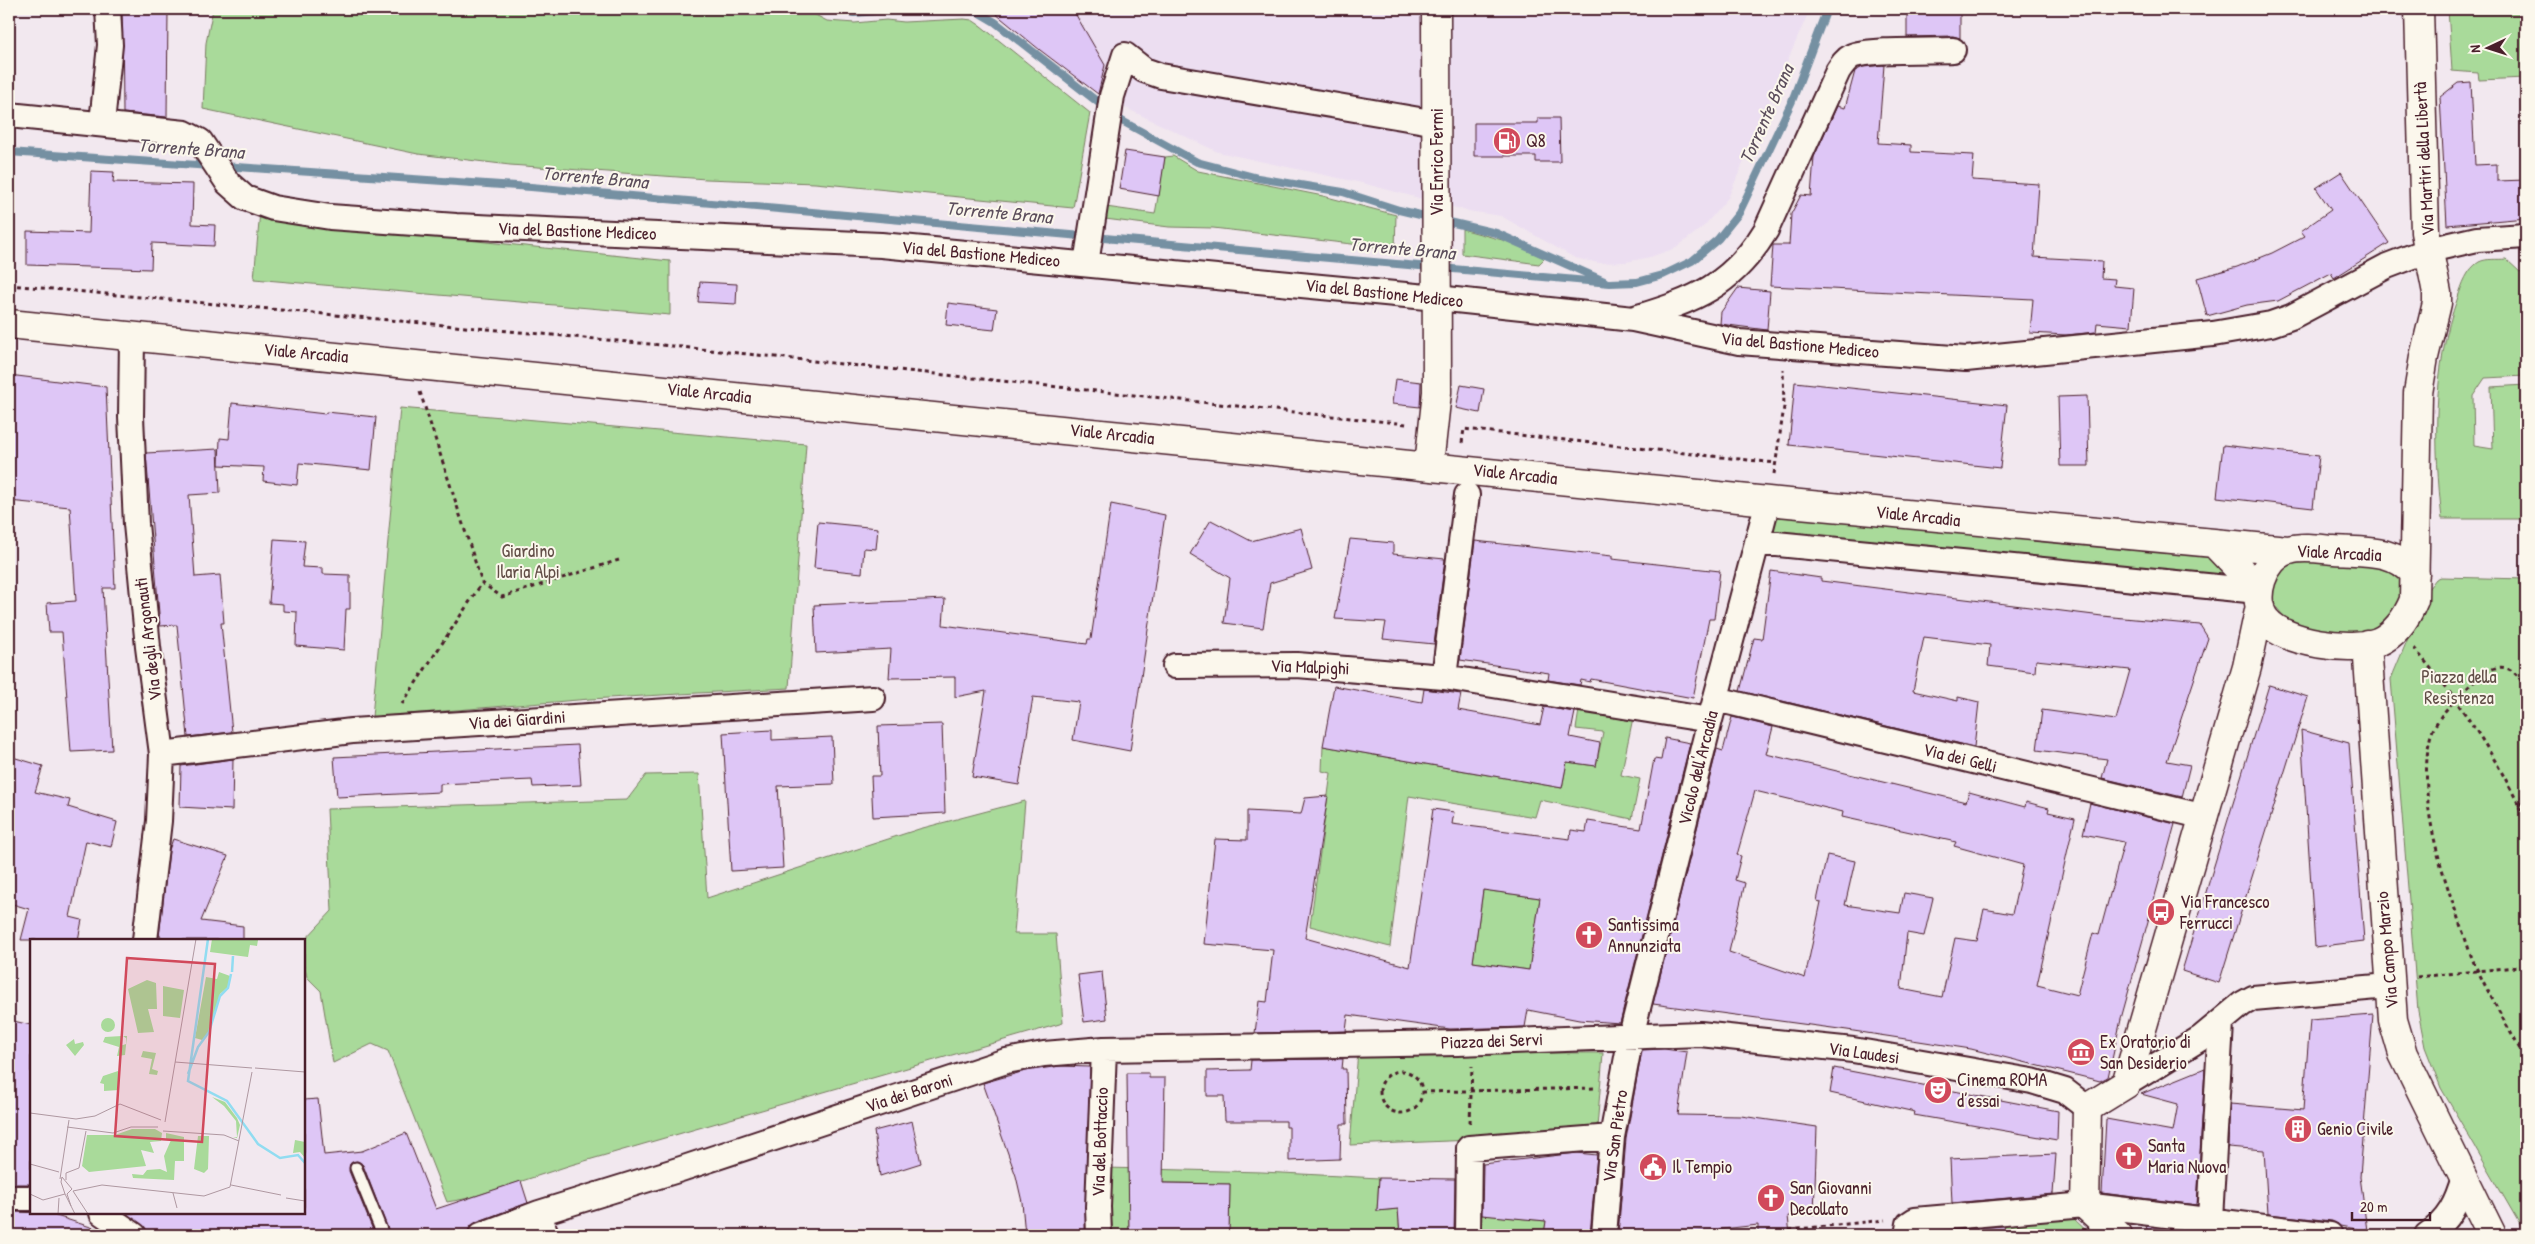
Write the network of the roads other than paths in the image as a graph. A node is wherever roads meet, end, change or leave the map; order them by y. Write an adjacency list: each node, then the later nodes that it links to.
1 (108, 9): 6 (street)
2 (1436, 9): 7 (street, Via Enrico Fermi)
3 (2419, 9): 9 (street, Via Martiri della Libertà)
4 (1954, 50): 12 (street)
5 (9, 115): 6 (street)
6 (102, 123): 10 (street, Via del Bastione Mediceo)
7 (1437, 124): 10 (street); 11 (street, Via Enrico Fermi)
8 (2526, 236): 9 (street, Via del Bastione Mediceo)
9 (2429, 250): 12 (street, Via del Bastione Mediceo); 18 (street, Via Martiri della Libertà)
10 (1087, 257): 11 (street, Via del Bastione Mediceo)
11 (1437, 291): 12 (street, Via del Bastione Mediceo); 15 (street, Via Enrico Fermi)
12 (1633, 319)
13 (9, 324): 14 (street, Viale Arcadia)
14 (132, 336): 15 (street, Viale Arcadia); 30 (street, Via degli Argonauti)
15 (1429, 465): 16 (street, Viale Arcadia)
16 (1771, 489): 19 (street, Vicolo dell'Arcadia); 20 (street, Viale Arcadia)
17 (1468, 495): 27 (street)
18 (2415, 517): 22 (street); 23 (street, Via Martiri della Libertà)
19 (1757, 542): 24 (street); 29 (street, Vicolo dell'Arcadia)
20 (2215, 544): 21 (street, Viale Arcadia); 24 (street)
21 (2288, 550): 22 (street, Viale Arcadia); 24 (street, Viale Arcadia)
22 (2364, 552): 23 (street, Viale Arcadia)
23 (2415, 574): 25 (street)
24 (2259, 596): 25 (street); 31 (street)
25 (2367, 644): 33 (street, Via Campo Marzio)
26 (1175, 666): 27 (street, Via Malpighi)
27 (1444, 676): 29 (street, Via Malpighi)
28 (873, 698): 30 (street, Via dei Giardini)
29 (1713, 709): 31 (street, Via dei Gelli); 35 (street, Vicolo dell'Arcadia)
30 (162, 754): 32 (street, Via degli Argonauti)
31 (2205, 817): 38 (street)
32 (145, 939)
33 (2389, 986): 34 (street); 42 (street, Via Campo Marzio)
34 (2221, 1022): 38 (street); 47 (street)
35 (1631, 1036): 36 (street, Piazza dei Servi); 39 (street, Via Laudesi); 40 (street, Via San Pietro)
36 (1353, 1044): 37 (street, Via dei Baroni)
37 (1104, 1048): 46 (street, Via dei Baroni); 52 (street, Via del Bottaccio)
38 (2126, 1084): 39 (street)
39 (2087, 1108): 45 (street)
40 (1612, 1137): 53 (street); 54 (street, Via San Pietro)
41 (356, 1168): 49 (lane)
42 (2464, 1178): 57 (street); 58 (street, Via Campo Marzio)
43 (9, 1198): 44 (street)
44 (30, 1198)
45 (2085, 1205): 47 (street); 48 (street); 55 (street)
46 (539, 1213): 50 (street, Via dei Baroni); 51 (street)
47 (2210, 1219): 56 (street)
48 (1910, 1228)
49 (384, 1235)
50 (481, 1235)
51 (546, 1235)
52 (1100, 1235)
53 (1468, 1235)
54 (1604, 1235)
55 (2118, 1235)
56 (2330, 1235)
57 (2427, 1235)
58 (2492, 1235)

